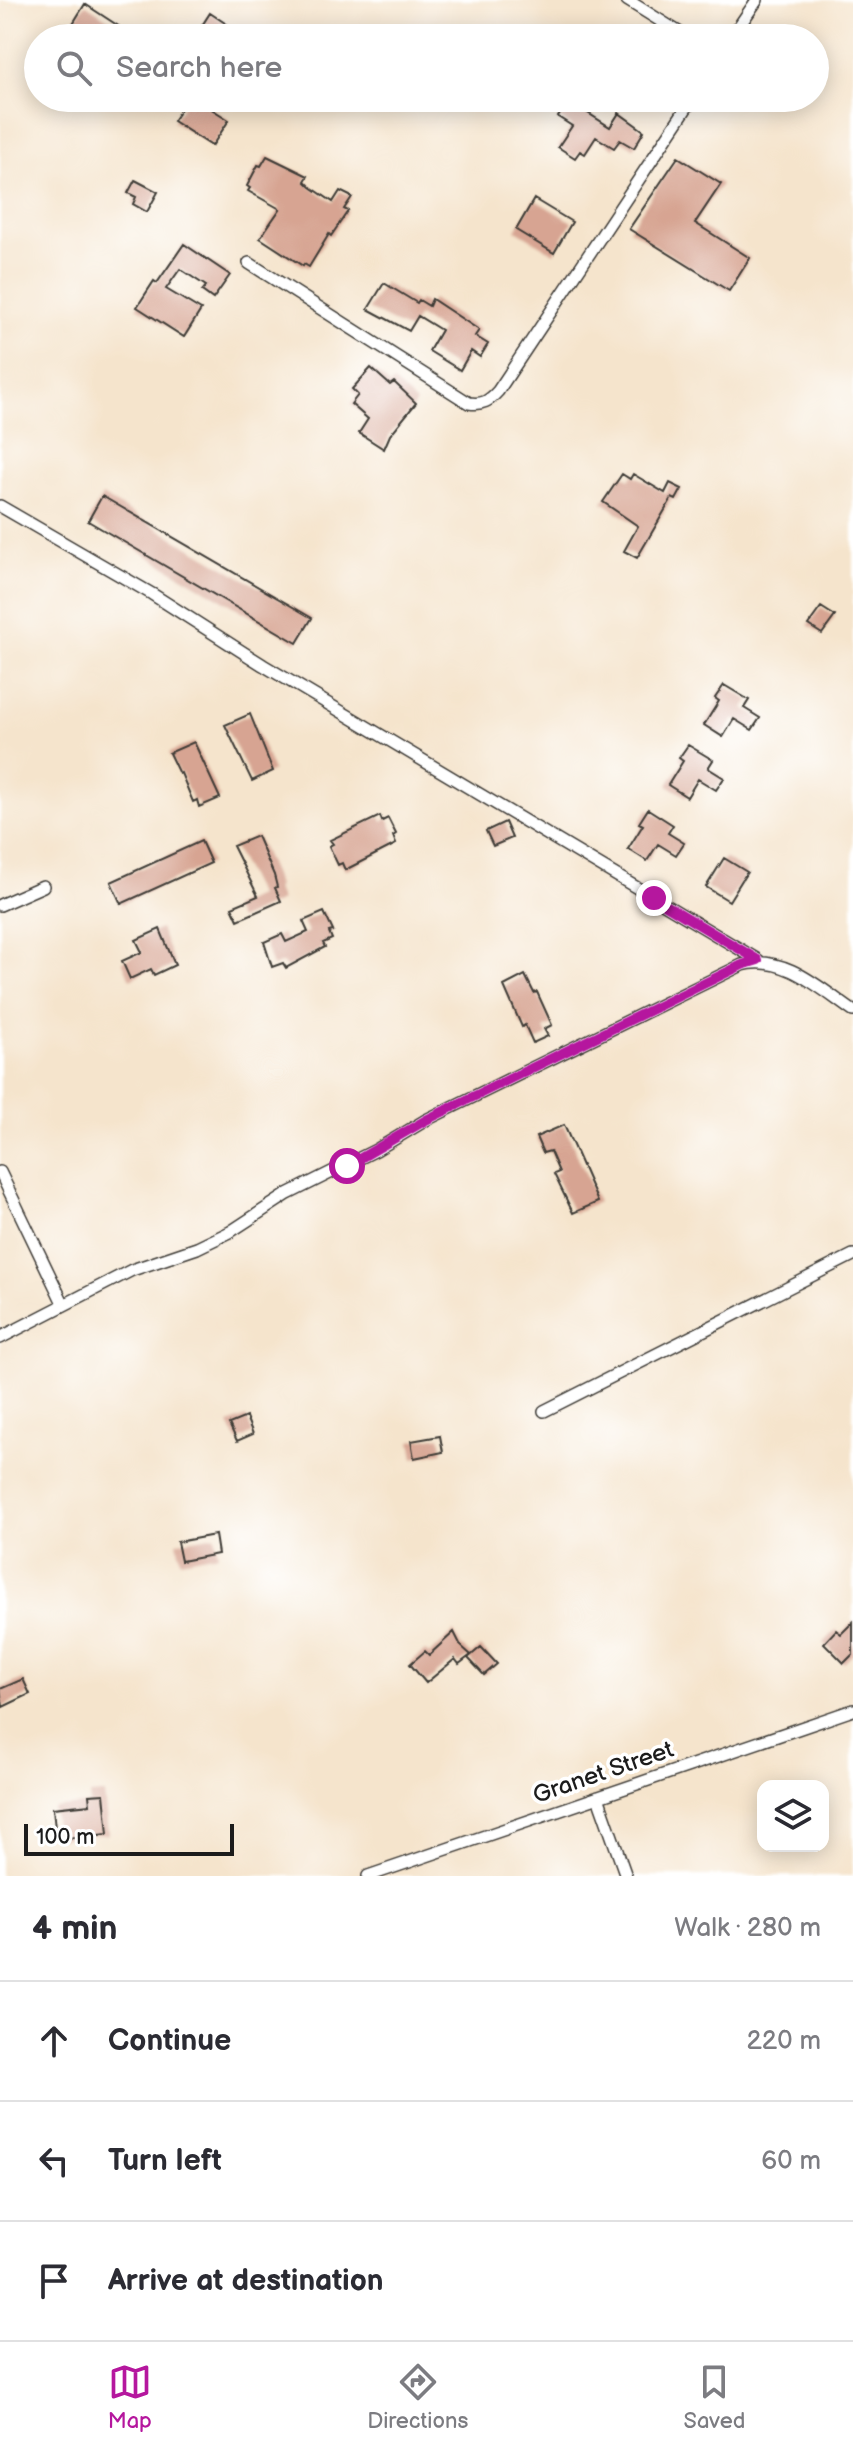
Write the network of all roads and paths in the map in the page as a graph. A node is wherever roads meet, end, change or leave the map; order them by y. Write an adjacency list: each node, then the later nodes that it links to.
1 (627, 0): 3 (street)
2 (757, 0): 4 (street)
3 (666, 24)
4 (741, 24)
5 (684, 112): 6 (street)
6 (249, 263)
7 (0, 506): 10 (street)
8 (43, 886): 9 (street)
9 (0, 905)
10 (758, 960): 11 (street); 14 (street)
11 (853, 1011)
12 (0, 1172): 14 (street)
13 (853, 1255): 16 (street)
14 (64, 1305): 15 (street)
15 (0, 1338)
16 (544, 1411)
17 (853, 1710): 18 (street, Granet Street)
18 (598, 1797): 19 (street, Granet Street); 20 (street)
19 (368, 1876)
20 (626, 1876)

